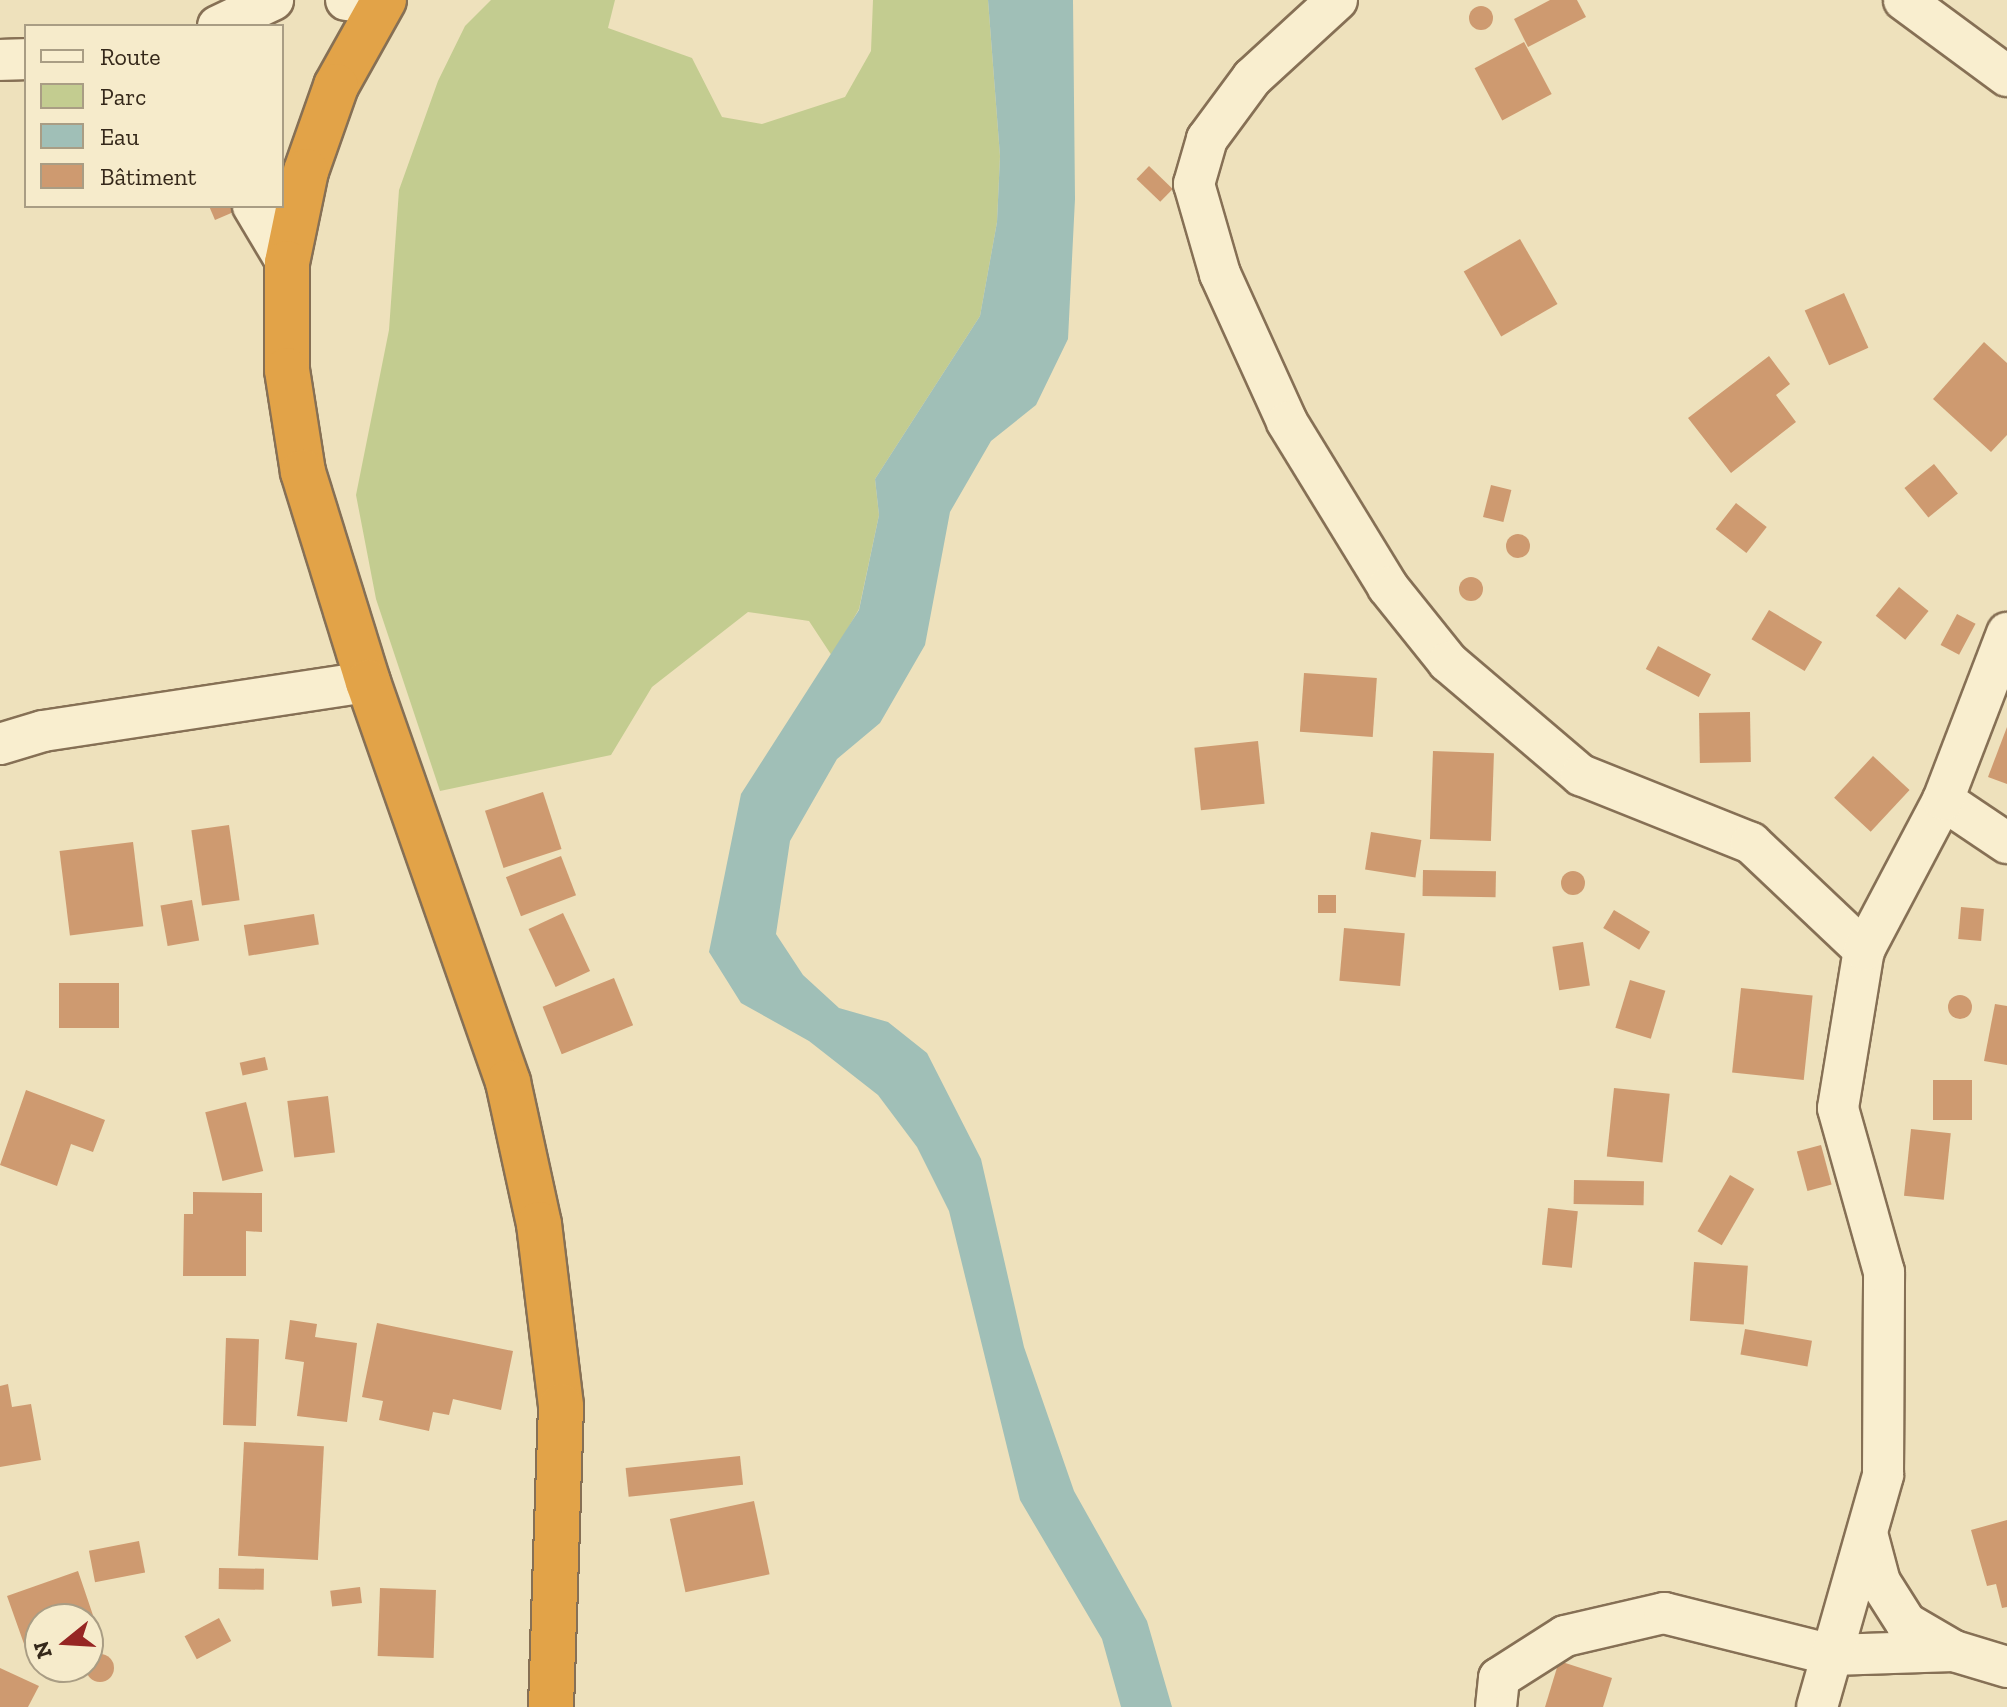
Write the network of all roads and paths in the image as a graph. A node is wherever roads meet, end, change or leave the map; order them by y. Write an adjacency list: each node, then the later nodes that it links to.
1 (273, 0): 5 (street)
2 (1337, 0): 16 (street)
3 (1904, 0): 8 (street)
4 (370, 1): 10 (highway)
5 (222, 24)
6 (24, 59): 7 (street)
7 (0, 60)
8 (2007, 76)
9 (254, 208): 10 (street)
10 (287, 263): 12 (highway)
11 (2007, 633): 14 (street)
12 (368, 682): 13 (street); 21 (highway)
13 (0, 744)
14 (1943, 800): 15 (street); 16 (street)
15 (2007, 843)
16 (1864, 950): 17 (street)
17 (1868, 1537): 18 (street); 19 (street)
18 (1954, 1651): 19 (street); 20 (street)
19 (1832, 1655): 22 (street); 23 (street)
20 (2007, 1667)
21 (551, 1707)
22 (1496, 1707)
23 (1817, 1707)

